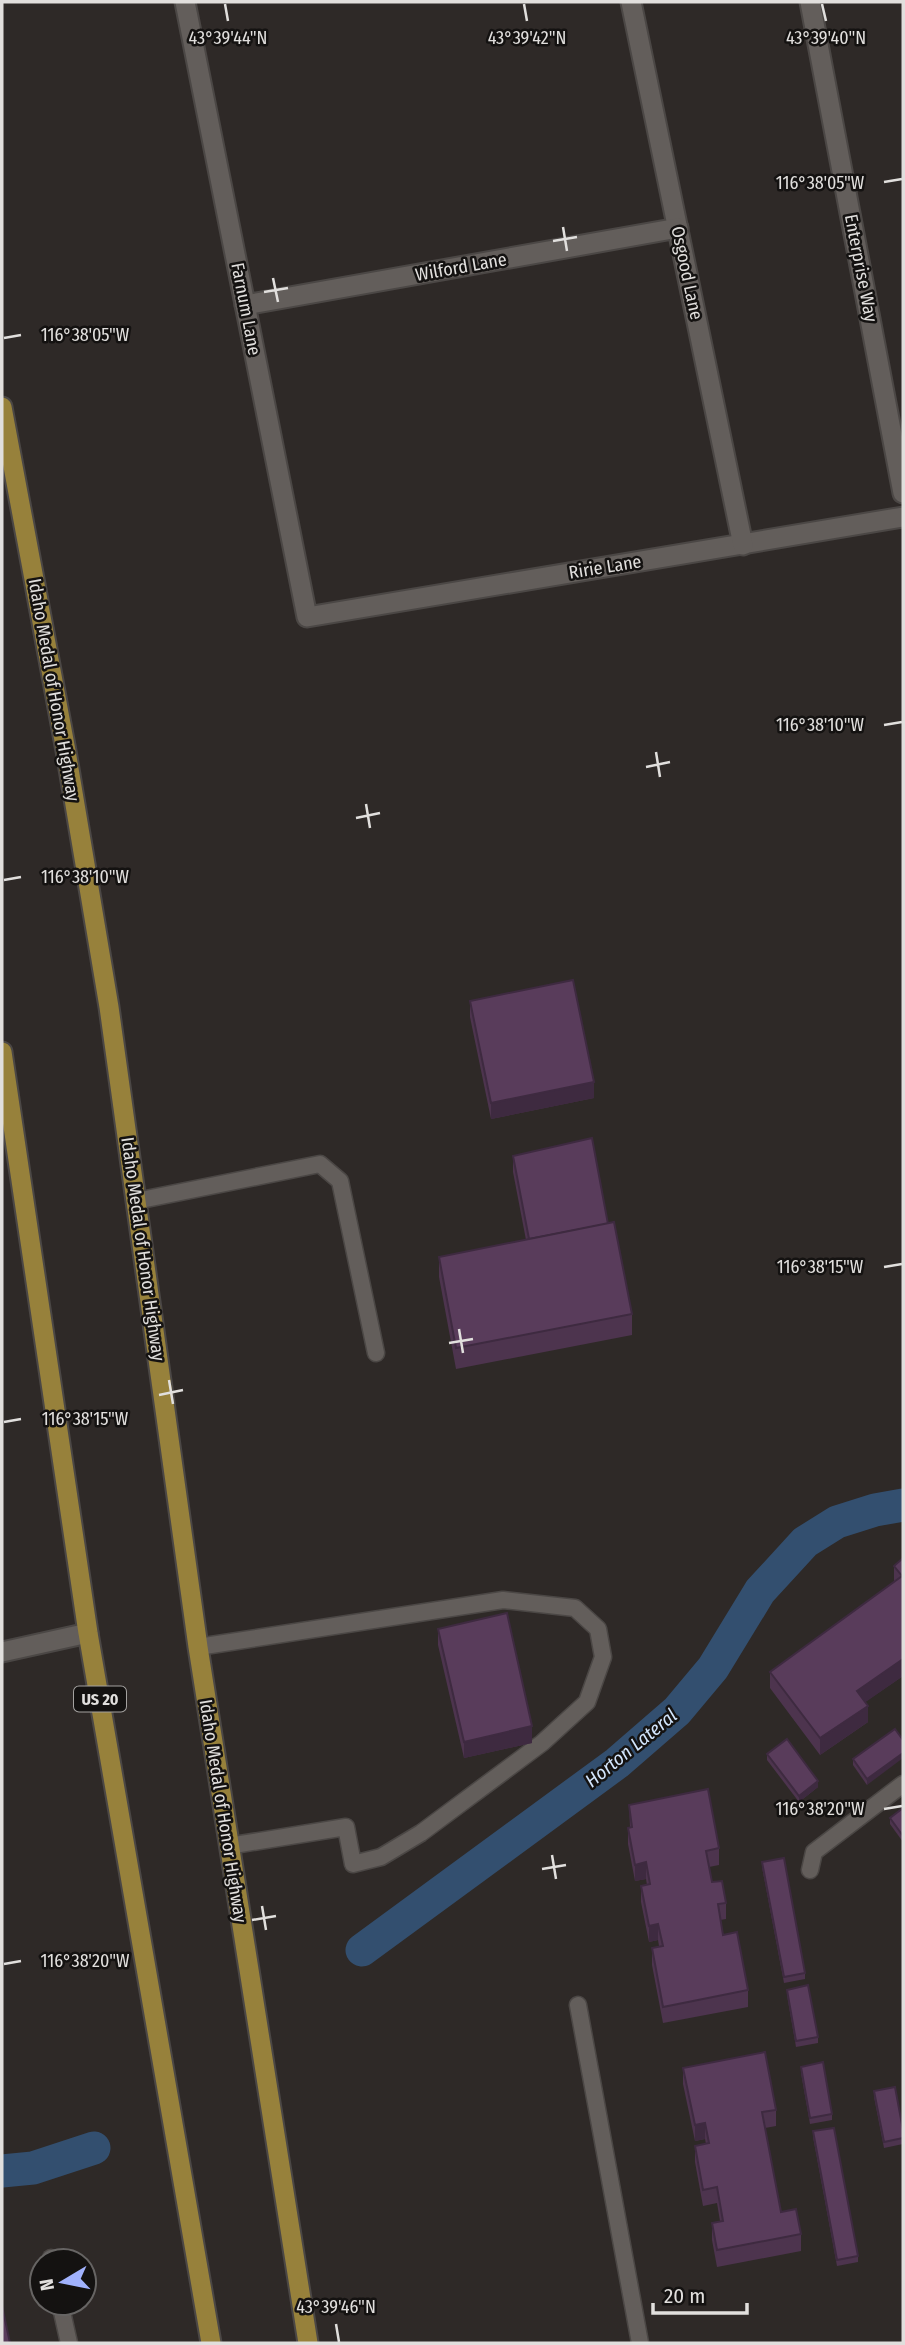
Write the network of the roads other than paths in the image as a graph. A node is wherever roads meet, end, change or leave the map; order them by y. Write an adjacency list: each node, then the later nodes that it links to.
1 (185, 2): 5 (street, Farnum Lane)
2 (631, 2): 4 (street, Osgood Lane)
3 (810, 2): 7 (street, Enterprise Way)
4 (678, 228): 5 (street, Wilford Lane); 9 (street, Osgood Lane)
5 (245, 305): 10 (street, Farnum Lane)
6 (2, 407): 12 (main road, Idaho Medal of Honor Highway)
7 (903, 493)
8 (903, 517): 9 (street, Ririe Lane)
9 (743, 544): 10 (street, Ririe Lane)
10 (307, 617)
11 (2, 1052): 14 (main road, US 20)
12 (136, 1201): 13 (lane); 15 (main road, Idaho Medal of Honor Highway)
13 (376, 1353)
14 (88, 1633): 16 (street); 23 (main road, US 20)
15 (198, 1647): 18 (main road, Idaho Medal of Honor Highway); 18 (lane)
16 (2, 1652)
17 (903, 1784): 19 (lane)
18 (228, 1846): 24 (main road, Idaho Medal of Honor Highway)
19 (810, 1870)
20 (578, 2004): 25 (lane)
21 (63, 2317): 22 (lane)
22 (69, 2343)
23 (211, 2343)
24 (308, 2343)
25 (640, 2343)

